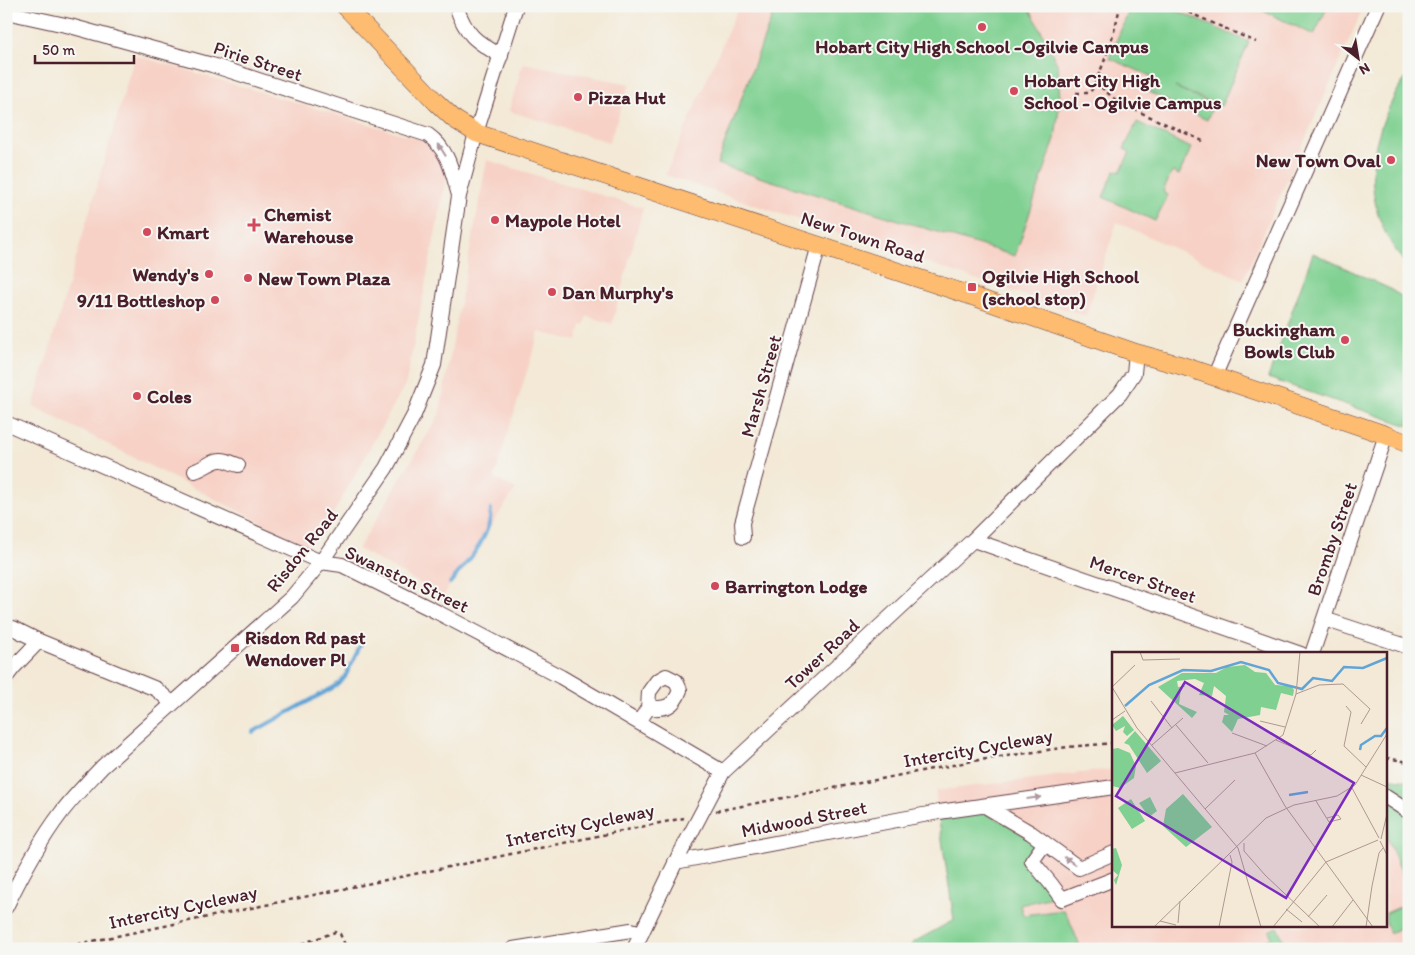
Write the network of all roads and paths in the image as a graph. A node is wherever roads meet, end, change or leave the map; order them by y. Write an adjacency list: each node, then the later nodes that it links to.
1 (345, 6): 12 (main road, New Town Road)
2 (456, 6): 9 (street)
3 (516, 6): 9 (street, Risdon Road)
4 (1120, 6): 10 (path)
5 (1174, 6): 8 (path)
6 (1378, 6): 17 (street)
7 (6, 12): 14 (street, Pirie Street, one-way to 7)
8 (1256, 42)
9 (501, 56): 12 (street, Risdon Road)
10 (1095, 82): 11 (path); 13 (path)
11 (1076, 93)
12 (476, 133): 14 (street, Risdon Road); 15 (main road, New Town Road)
13 (1204, 142)
14 (459, 196): 25 (street, Risdon Road)
15 (819, 245): 16 (main road, New Town Road); 23 (street, Marsh Street)
16 (1136, 353): 17 (main road, New Town Road); 24 (street, Tower Road)
17 (1214, 377): 19 (main road, New Town Road)
18 (6, 423): 25 (street, Swanston Street)
19 (1386, 435): 20 (main road, New Town Road); 26 (street, Bromby Street)
20 (1409, 444)
21 (238, 466): 22 (street)
22 (195, 471)
23 (743, 537)
24 (973, 540): 30 (street, Mercer Street); 39 (street, Tower Road)
25 (321, 562): 33 (street, Risdon Road); 35 (street, Swanston Street)
26 (1324, 619): 29 (street); 31 (street, Bromby Street)
27 (6, 628): 28 (street)
28 (39, 641): 32 (street); 33 (street)
29 (1409, 647)
30 (1295, 652)
31 (1313, 652)
32 (6, 677)
33 (172, 703): 50 (street, Risdon Road)
34 (648, 708): 35 (street)
35 (639, 722): 39 (street, Swanston Street)
36 (1112, 743): 44 (path, Intercity Cycleway)
37 (1388, 758): 38 (path)
38 (1409, 762)
39 (723, 772): 48 (street, Tower Road, bridge)
40 (1112, 787): 42 (street, Midwood Street, one-way to 40)
41 (1388, 798): 43 (street)
42 (985, 806): 46 (street); 48 (street, Midwood Street)
43 (1409, 812)
44 (709, 813)
45 (690, 817): 52 (path, Intercity Cycleway)
46 (1045, 843): 47 (street, one-way to 46); 49 (street)
47 (1112, 854)
48 (678, 857): 51 (street, Tower Road)
49 (1112, 880)
50 (6, 907)
51 (642, 933): 55 (street); 56 (street, Tower Road)
52 (54, 949)
53 (287, 949): 54 (path)
54 (347, 949)
55 (514, 949)
56 (634, 949)

